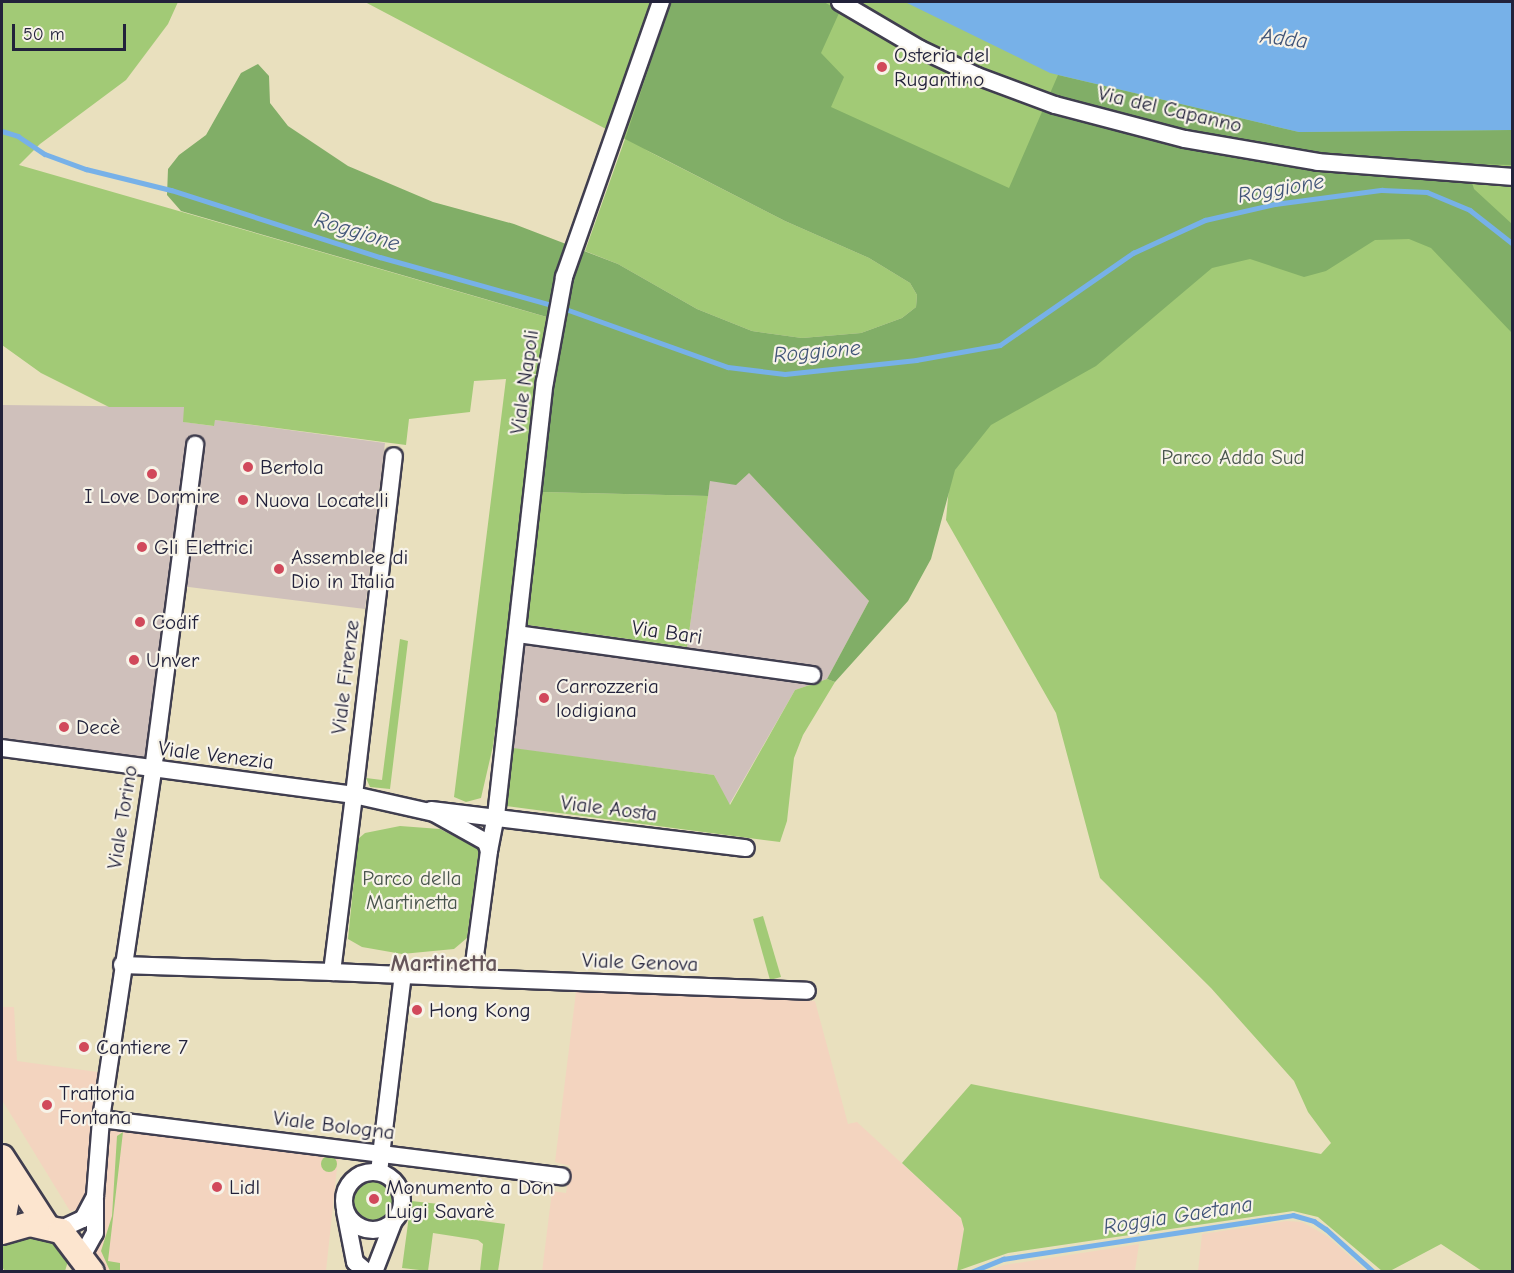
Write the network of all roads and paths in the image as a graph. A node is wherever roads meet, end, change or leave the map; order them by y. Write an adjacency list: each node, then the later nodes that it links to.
1 (661, 2): 6 (street, Viale Napoli)
2 (840, 2): 3 (street, Via del Capanno)
3 (1512, 177)
4 (195, 445): 9 (street, Viale Torino)
5 (394, 456): 11 (street, Viale Firenze)
6 (517, 634): 7 (street, Via Bari); 10 (street, Viale Napoli)
7 (812, 675)
8 (2, 748): 9 (street, Viale Venezia)
9 (153, 770): 11 (street, Viale Venezia); 17 (street, Viale Torino)
10 (497, 784): 13 (street, Viale Napoli); 14 (street, Viale Napoli)
11 (354, 795): 12 (street, Viale Venezia); 18 (street, Viale Firenze)
12 (425, 810): 13 (street, Viale Aosta); 16 (street)
13 (467, 812): 14 (street, Viale Aosta)
14 (496, 816): 15 (street, Viale Aosta); 16 (street, Viale Napoli)
15 (746, 848)
16 (489, 851): 20 (street, Viale Napoli)
17 (122, 965): 18 (street); 22 (street, Viale Torino)
18 (332, 972): 19 (street, Viale Genova)
19 (403, 975): 20 (street, Viale Genova); 23 (street)
20 (472, 978): 21 (street, Viale Genova)
21 (807, 991)
22 (101, 1119): 23 (street, Viale Bologna); 27 (street, Viale Torino)
23 (382, 1154): 25 (street); 26 (street, Viale Bologna)
24 (2, 1159): 30 (street); 31 (street)
25 (379, 1172): 28 (street); 29 (street)
26 (561, 1176)
27 (95, 1196): 30 (street, Viale Torino); 32 (street, Viale Torino)
28 (345, 1210): 29 (street); 33 (street)
29 (393, 1223): 34 (street)
30 (53, 1228): 31 (street); 32 (street)
31 (2, 1230)
32 (83, 1266)
33 (367, 1272)
34 (374, 1272)

